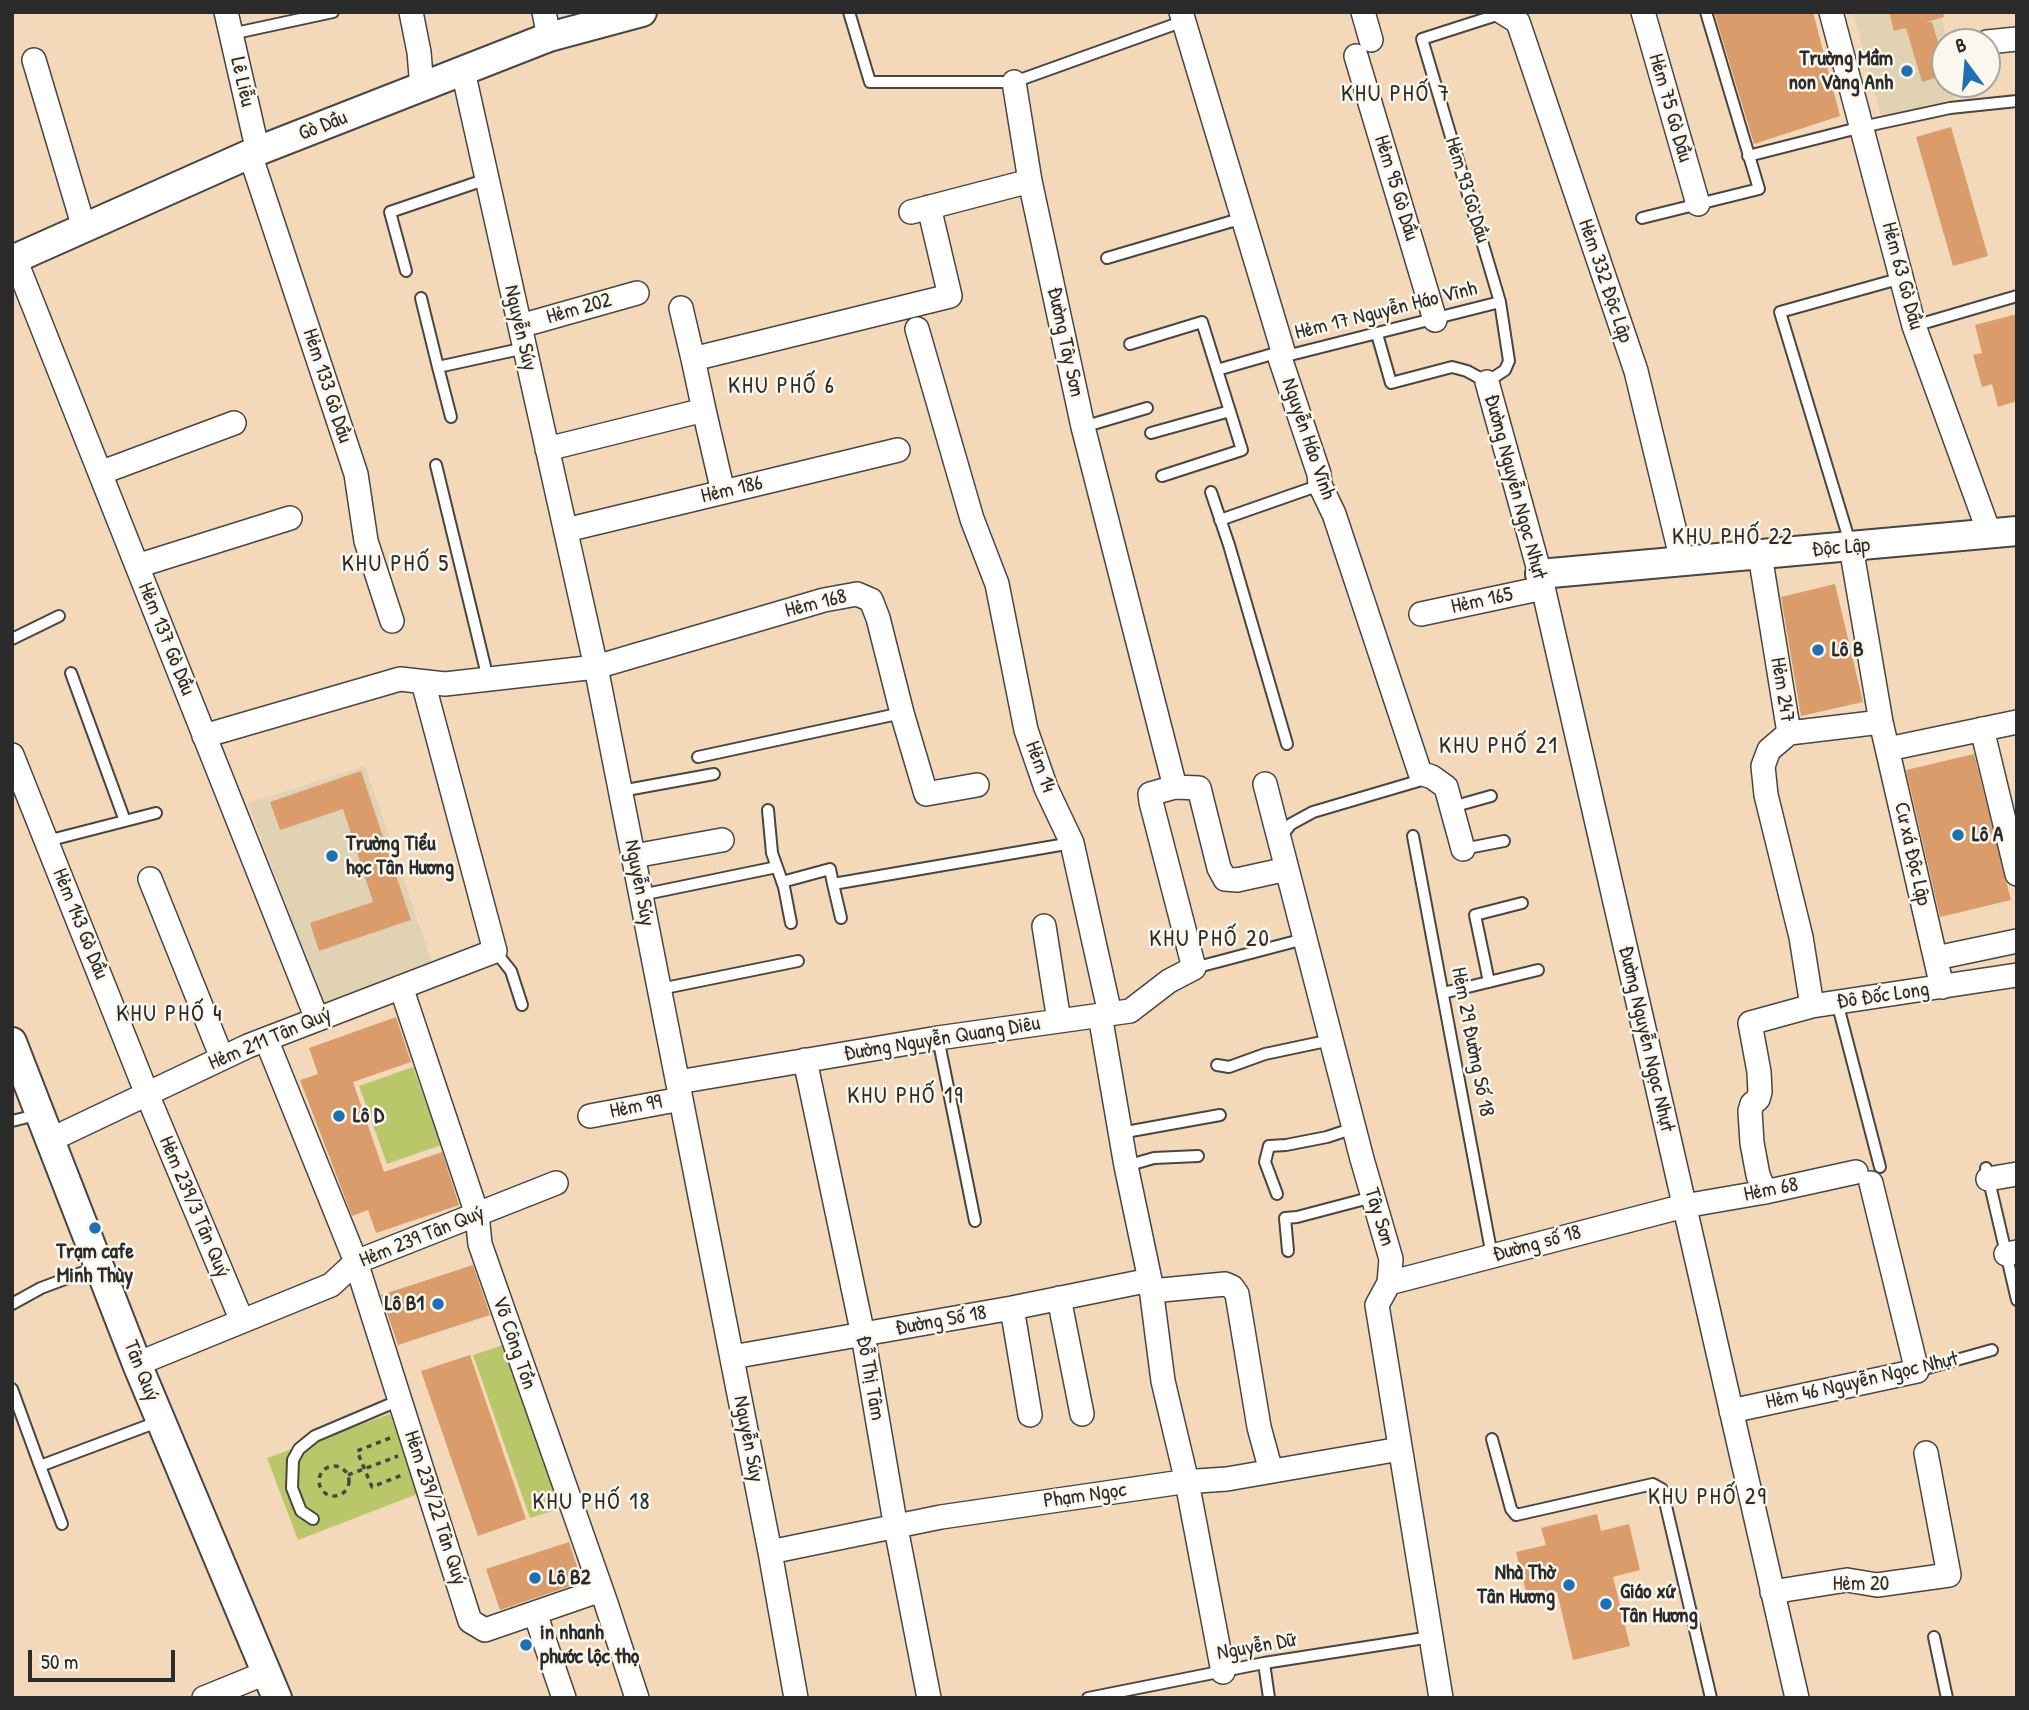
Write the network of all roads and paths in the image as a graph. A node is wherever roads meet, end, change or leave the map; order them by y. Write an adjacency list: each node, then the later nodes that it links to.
1 (333, 12): 11 (lane)
2 (411, 12): 16 (street)
3 (642, 12): 12 (street, Gò Dầu)
4 (849, 12): 15 (lane)
5 (1363, 12): 36 (street, Hẻm 95 Gò Dầu)
6 (1643, 12): 23 (street, Hẻm 75 Gò Dầu)
7 (1706, 12): 20 (lane)
8 (1831, 12): 18 (street, Hẻm 63 Gò Dầu)
9 (1503, 13): 34 (lane, Hẻm 93 Gò Dầu); 68 (street, Hẻm 332 Độc Lập)
10 (1182, 17): 15 (lane); 24 (street, Nguyễn Háo Vĩnh)
11 (229, 23): 19 (street, Lê Liễu)
12 (547, 25): 14 (street, Gò Dầu)
13 (34, 60): 26 (street)
14 (463, 71): 16 (street, Gò Dầu); 21 (street, Nguyễn Súy)
15 (1014, 82): 22 (street, Đường Tây Sơn)
16 (422, 88): 19 (street, Gò Dầu)
17 (2017, 102): 18 (lane)
18 (1862, 127): 20 (lane); 30 (street, Hẻm 63 Gò Dầu)
19 (254, 153): 26 (street, Gò Dầu); 73 (street, Hẻm 133 Gò Dầu)
20 (1748, 156): 23 (lane)
21 (487, 179): 29 (lane); 40 (street, Nguyễn Súy)
22 (1030, 181): 43 (street); 52 (street, Đường Tây Sơn)
23 (1698, 204): 25 (lane)
24 (1243, 218): 27 (lane); 42 (street, Nguyễn Háo Vĩnh)
25 (1642, 218)
26 (84, 228): 28 (street, Gò Dầu)
27 (1107, 258)
28 (14, 259): 57 (street, Hẻm 137 Gò Dầu)
29 (406, 271)
30 (1902, 278): 37 (street, Hẻm 63 Gò Dầu); 66 (lane)
31 (637, 293): 40 (street, Hẻm 202)
32 (2017, 296): 37 (lane)
33 (421, 298): 44 (lane)
34 (1500, 302): 36 (lane, Hẻm 17 Nguyễn Háo Vĩnh); 46 (lane)
35 (681, 308): 43 (street)
36 (1436, 320): 39 (lane, Hẻm 17 Nguyễn Háo Vĩnh)
37 (1914, 326): 65 (street, Hẻm 63 Gò Dầu)
38 (916, 329): 105 (street, Hẻm 14)
39 (1377, 334): 42 (lane, Hẻm 17 Nguyễn Háo Vĩnh); 46 (lane)
40 (522, 337): 44 (lane); 54 (street, Nguyễn Súy)
41 (1130, 344): 45 (lane)
42 (1282, 354): 45 (lane, Hẻm 17 Nguyễn Háo Vĩnh); 59 (street, Nguyễn Háo Vĩnh)
43 (693, 359): 48 (street)
44 (438, 367): 50 (lane)
45 (1217, 370): 49 (lane)
46 (1487, 382): 70 (street, Đường Nguyễn Ngọc Nhựt)
47 (1147, 408): 52 (lane)
48 (704, 410): 54 (street); 60 (street)
49 (1230, 411): 53 (lane); 58 (lane)
50 (451, 417)
51 (234, 424): 57 (street)
52 (1083, 427): 93 (street, Đường Tây Sơn)
53 (1150, 433)
54 (547, 449): 64 (street, Nguyễn Súy)
55 (898, 450): 60 (street, Hẻm 186)
56 (436, 465): 77 (lane)
57 (100, 473): 69 (street, Hẻm 137 Gò Dầu)
58 (1162, 476)
59 (1320, 485): 63 (lane); 90 (street, Nguyễn Háo Vĩnh)
60 (723, 492): 64 (street, Hẻm 186)
61 (1211, 492): 63 (lane)
62 (290, 518): 69 (street)
63 (1220, 520): 85 (lane)
64 (566, 530): 75 (street, Nguyễn Súy)
65 (2003, 533): 66 (street, Độc Lập)
66 (1851, 547): 67 (street, Độc Lập); 80 (street, Cư xá Độc Lập)
67 (1760, 555): 68 (street, Độc Lập); 83 (street, Hẻm 247)
68 (1682, 561): 70 (street, Độc Lập)
69 (137, 566): 84 (street, Hẻm 137 Gò Dầu)
70 (1542, 581): 71 (street, Hẻm 165); 162 (street, Đường Nguyễn Ngọc Nhựt)
71 (1421, 614)
72 (59, 616): 74 (lane)
73 (392, 621)
74 (12, 639)
75 (596, 667): 77 (street, Hẻm 168); 79 (street, Hẻm 168); 94 (street, Nguyễn Súy)
76 (71, 673): 99 (lane)
77 (488, 679): 78 (street, Hẻm 168)
78 (423, 682): 84 (street, Hẻm 168); 121 (street)
79 (902, 713): 88 (lane); 92 (street, Hẻm 168)
80 (1881, 722): 83 (street, Hẻm 247); 86 (street, Cư xá Độc Lập)
81 (2017, 722): 82 (street)
82 (1982, 729): 86 (street); 110 (street)
83 (1789, 733): 134 (street)
84 (204, 736): 136 (street, Hẻm 137 Gò Dầu)
85 (1287, 744)
86 (1888, 749): 122 (street, Cư xá Độc Lập)
87 (12, 755): 103 (street, Hẻm 143 Gò Dầu)
88 (698, 757)
89 (714, 774): 94 (lane)
90 (1432, 777): 96 (street, Nguyễn Háo Vĩnh); 101 (lane)
91 (1265, 784): 101 (street, Tây Sơn)
92 (977, 785)
93 (1175, 787): 109 (street); 124 (street)
94 (621, 791): 107 (street, Nguyễn Súy)
95 (1491, 796): 96 (lane)
96 (1452, 807): 106 (street, Nguyễn Háo Vĩnh)
97 (768, 810): 108 (lane)
98 (156, 813): 99 (lane)
99 (125, 821): 103 (lane)
100 (1413, 836): 131 (lane, Hẻm 29 Đường Số 18)
101 (1279, 839): 109 (street, Tây Sơn)
102 (722, 840): 107 (street)
103 (47, 841): 146 (street, Hẻm 143 Gò Dầu)
104 (1504, 841): 106 (lane)
105 (1072, 843): 113 (lane); 135 (street, Hẻm 14)
106 (1462, 849)
107 (634, 856): 114 (street, Nguyễn Súy)
108 (777, 867): 112 (lane); 114 (lane)
109 (1287, 869): 119 (street, Tây Sơn)
110 (2017, 874)
111 (150, 879): 142 (street)
112 (782, 882): 113 (lane); 117 (lane)
113 (833, 884): 116 (lane)
114 (641, 895): 130 (street, Nguyễn Súy)
115 (1522, 903): 127 (lane)
116 (841, 918)
117 (791, 923)
118 (1044, 926): 137 (street)
119 (1304, 939): 124 (lane); 140 (street, Tây Sơn)
120 (2017, 941): 122 (street)
121 (495, 951): 128 (street, Hẻm 211 Tân Quý); 133 (lane)
122 (1936, 958): 129 (street, Cư xá Độc Lập)
123 (798, 961): 130 (lane)
124 (1194, 968): 135 (street, Đường Nguyễn Quang Diêu)
125 (1538, 970): 127 (lane)
126 (2017, 975): 129 (street, Đô Đốc Long)
127 (1489, 982): 131 (lane)
128 (401, 987): 136 (street, Hẻm 211 Tân Quý); 163 (street, Võ Công Tồn)
129 (1942, 987): 132 (street, Đô Đốc Long)
130 (660, 989): 145 (street, Nguyễn Súy)
131 (1443, 993): 167 (lane, Hẻm 29 Đường Số 18)
132 (1837, 1002): 134 (street, Đô Đốc Long); 156 (lane)
133 (522, 1005)
134 (1812, 1006): 159 (street, Đô Đốc Long)
135 (1105, 1015): 137 (street, Đường Nguyễn Quang Diêu); 152 (street, Hẻm 14)
136 (317, 1019): 139 (street, Hẻm 211 Tân Quý)
137 (1059, 1021): 138 (street, Đường Nguyễn Quang Diêu)
138 (938, 1038): 143 (street, Đường Nguyễn Quang Diêu); 164 (lane)
139 (265, 1039): 142 (street, Hẻm 211 Tân Quý); 168 (street)
140 (1331, 1040): 144 (lane); 151 (street, Tây Sơn)
141 (12, 1041): 150 (street, Tân Quý)
142 (222, 1058): 146 (street, Hẻm 211 Tân Quý)
143 (805, 1060): 145 (street, Đường Nguyễn Quang Diêu); 177 (street, Đỗ Thị Tâm)
144 (1217, 1065)
145 (680, 1090): 147 (street, Hẻm 99); 179 (street, Nguyễn Súy)
146 (147, 1094): 150 (street, Hẻm 211 Tân Quý); 176 (street, Hẻm 239/3 Tân Quý)
147 (590, 1115)
148 (1220, 1115): 152 (lane)
149 (12, 1121): 150 (lane)
150 (45, 1127): 169 (street, Tân Quý)
151 (1354, 1128): 160 (lane); 161 (street, Tây Sơn)
152 (1120, 1133): 154 (street, Hẻm 14)
153 (1198, 1156): 154 (lane)
154 (1126, 1166): 171 (street, Hẻm 14)
155 (1987, 1173): 157 (street); 166 (lane)
156 (1869, 1174): 159 (street, Hẻm 68); 181 (street)
157 (2017, 1174)
158 (556, 1183): 163 (street, Hẻm 239 Tân Quý)
159 (1765, 1192): 162 (street, Hẻm 68)
160 (1277, 1194)
161 (1373, 1197): 165 (lane); 170 (street, Tây Sơn)
162 (1684, 1206): 167 (street, Đường số 18); 184 (street, Đường Nguyễn Ngọc Nhựt)
163 (477, 1214): 168 (street, Hẻm 239 Tân Quý); 203 (street, Võ Công Tồn)
164 (975, 1221)
165 (1289, 1251)
166 (2011, 1253): 173 (lane)
167 (1492, 1256): 170 (street, Đường số 18)
168 (356, 1262): 176 (street, Hẻm 239 Tân Quý); 183 (street, Hẻm 239/22 Tân Quý)
169 (100, 1266): 174 (lane); 180 (street, Tân Quý)
170 (1389, 1283): 191 (street, Tây Sơn)
171 (1151, 1286): 172 (street, Đường Số 18); 195 (street, Đường Số 18); 198 (street, Hẻm 14)
172 (1059, 1298): 175 (street, Đường Số 18); 185 (street)
173 (2017, 1300)
174 (12, 1304)
175 (1012, 1308): 177 (street, Đường Số 18); 186 (street)
176 (242, 1321): 180 (street, Hẻm 239 Tân Quý)
177 (863, 1335): 179 (street, Đường Số 18); 201 (street, Đỗ Thị Tâm)
178 (1992, 1350): 181 (lane, Hẻm 46 Nguyễn Ngọc Nhựt)
179 (732, 1357): 202 (street, Nguyễn Súy)
180 (137, 1364): 187 (street, Tân Quý)
181 (1917, 1371): 184 (street, Hẻm 46 Nguyễn Ngọc Nhựt)
182 (12, 1389): 193 (lane)
183 (400, 1400): 190 (street, Hẻm 239/22 Tân Quý); 199 (lane)
184 (1731, 1411): 204 (street, Đường Nguyễn Ngọc Nhựt)
185 (1082, 1414)
186 (1030, 1415)
187 (162, 1421): 193 (lane); 210 (street, Tân Quý)
188 (390, 1438): 194 (path)
189 (1492, 1439): 219 (lane)
190 (416, 1449): 194 (path); 205 (street, Hẻm 239/22 Tân Quý)
191 (1400, 1450): 195 (street, Phạm Ngọc); 206 (street, Tây Sơn)
192 (1926, 1453): 204 (street, Hẻm 20)
193 (40, 1466): 200 (lane)
194 (365, 1469): 196 (path); 197 (path)
195 (1271, 1471): 198 (street, Phạm Ngọc)
196 (405, 1474)
197 (348, 1475): 197 (path)
198 (1187, 1482): 201 (street, Phạm Ngọc); 209 (street, Hẻm 14)
199 (313, 1519)
200 (62, 1524)
201 (896, 1528): 202 (street, Phạm Ngọc); 216 (street, Đỗ Thị Tâm)
202 (771, 1552): 215 (street, Nguyễn Súy)
203 (601, 1590): 205 (street, Hẻm 239/22 Tân Quý); 214 (street, Võ Công Tồn)
204 (1772, 1592): 220 (street, Đường Nguyễn Ngọc Nhựt)
205 (535, 1613): 213 (street)
206 (1431, 1637): 208 (lane, Nguyễn Dữ); 218 (street, Tây Sơn)
207 (1934, 1637): 221 (lane)
208 (1264, 1663): 209 (lane, Nguyễn Dữ); 217 (lane)
209 (1223, 1672): 211 (lane, Nguyễn Dữ)
210 (273, 1685): 212 (street)
211 (1092, 1697)
212 (204, 1698)
213 (565, 1698)
214 (636, 1698)
215 (796, 1698)
216 (929, 1698)
217 (1269, 1698)
218 (1440, 1698)
219 (1711, 1698)
220 (1797, 1698)
221 (1947, 1698)

